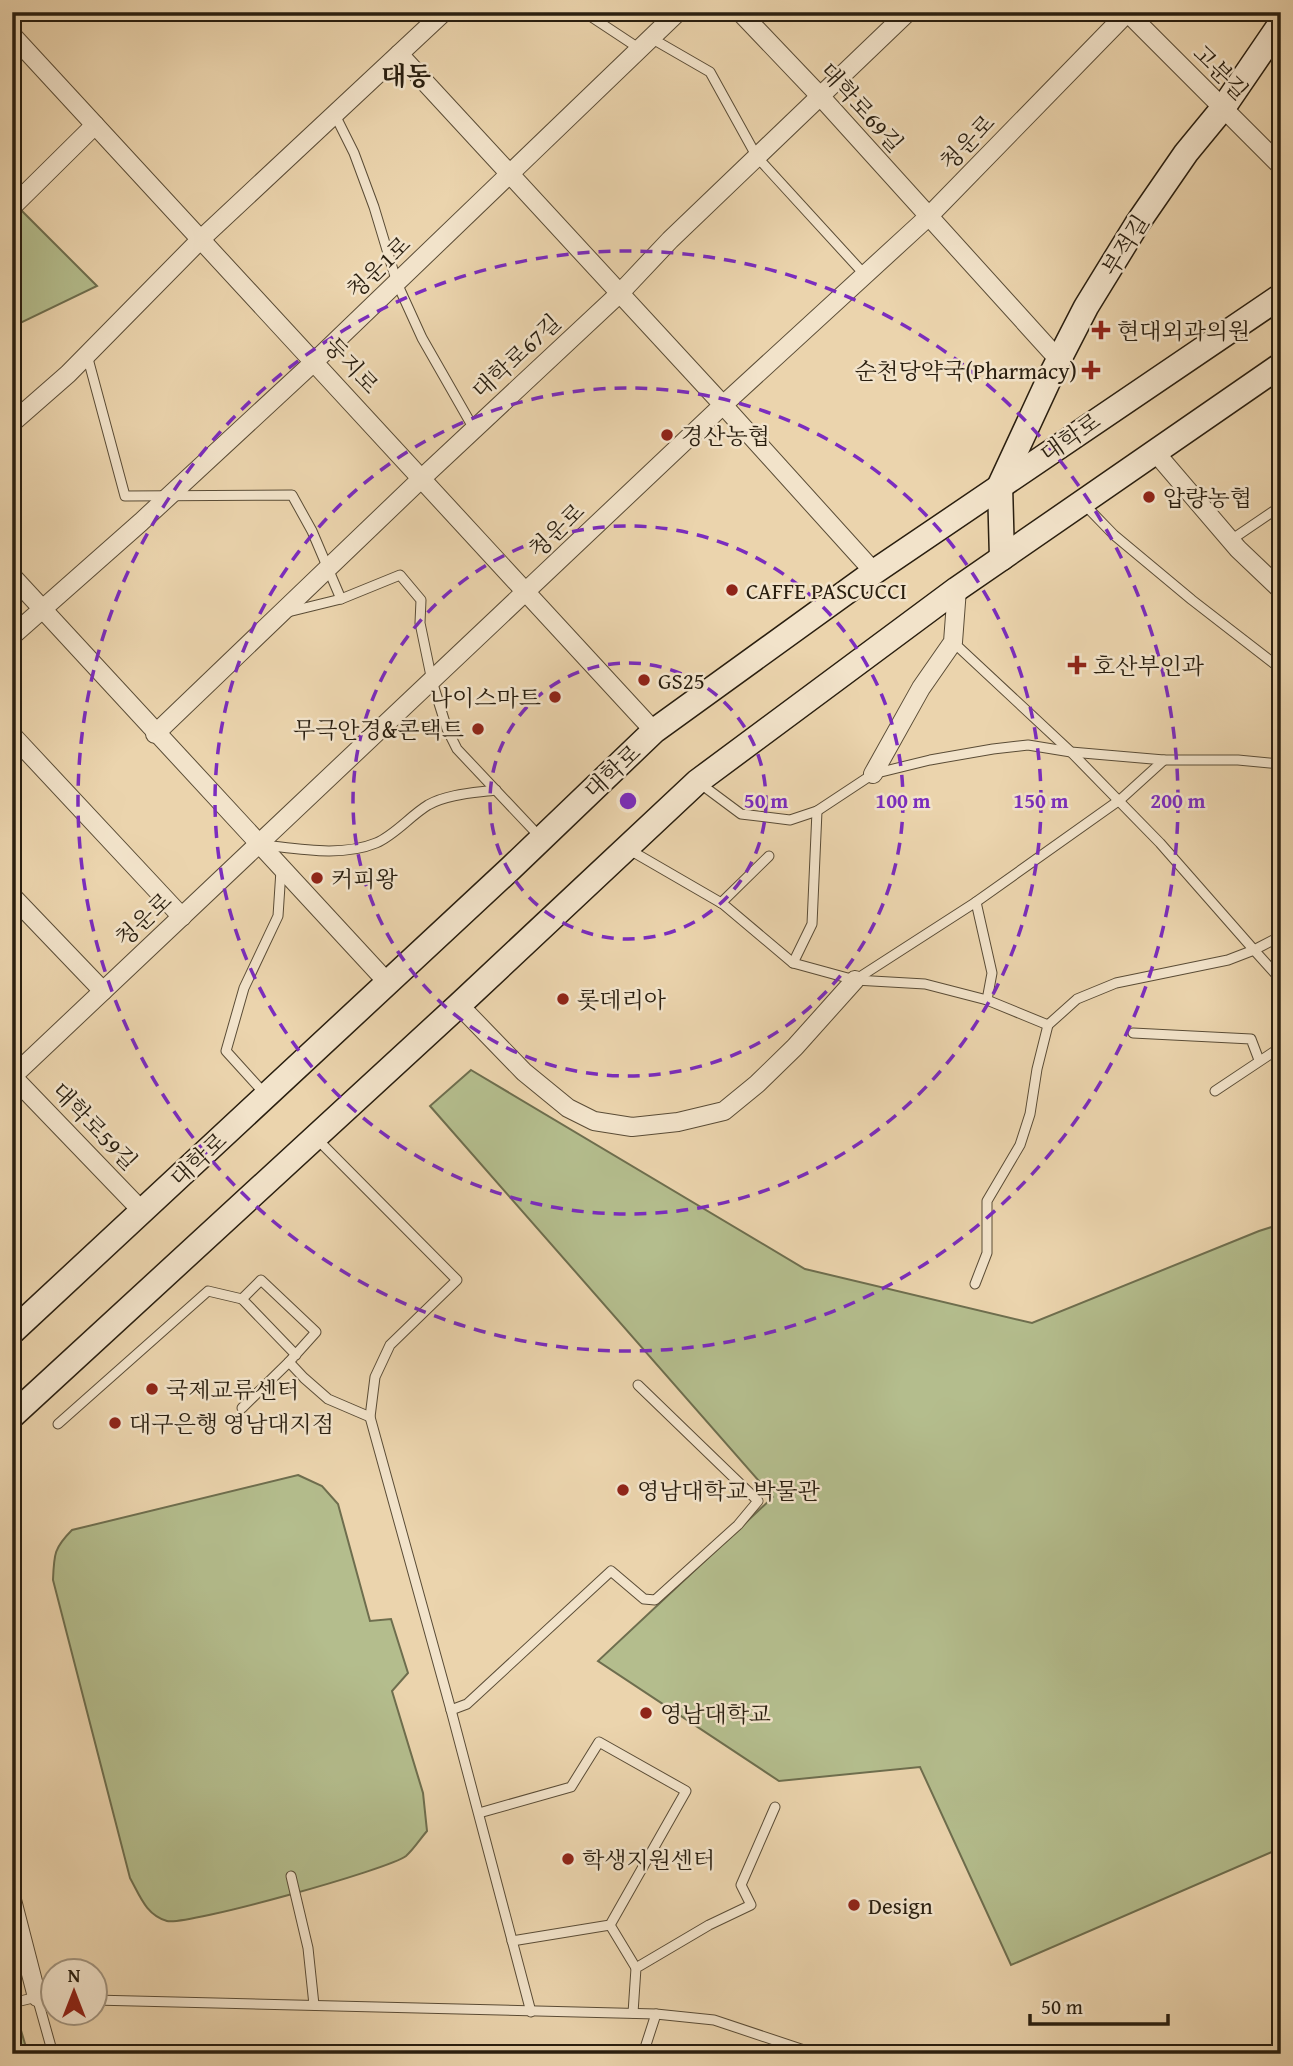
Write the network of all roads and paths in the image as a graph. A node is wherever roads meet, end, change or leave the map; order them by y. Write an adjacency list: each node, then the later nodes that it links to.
1 (444, 12): 10 (street)
2 (584, 12): 9 (lane)
3 (678, 12): 9 (street, 청운1로)
4 (740, 12): 11 (street, 대학로69길)
5 (908, 12): 11 (street, 대학로67길)
6 (1127, 13): 12 (street, 고분길); 19 (street, 청운로)
7 (1281, 23): 12 (main road, 부적길)
8 (12, 35): 14 (street, 둥지로)
9 (645, 43): 15 (lane); 17 (street, 청운1로)
10 (399, 54): 13 (street); 17 (street)
11 (821, 97): 15 (street, 대학로67길); 19 (street, 대학로69길)
12 (1223, 108): 16 (street, 고분길); 26 (main road, 부적길)
13 (335, 115): 20 (street); 22 (lane)
14 (95, 125): 18 (street); 20 (street, 둥지로)
15 (757, 157): 21 (lane); 23 (street, 대학로67길)
16 (1281, 166)
17 (510, 174): 22 (street, 청운1로); 23 (street)
18 (12, 207)
19 (928, 217): 21 (street, 청운로); 26 (street, 대학로69길)
20 (201, 239): 25 (street); 27 (street, 둥지로)
21 (865, 275): 29 (street, 청운로)
22 (397, 283): 27 (street, 청운1로); 31 (lane)
23 (620, 293): 29 (street); 31 (street, 대학로67길)
24 (1281, 296): 34 (main road, 대학로)
25 (87, 355): 30 (street); 35 (lane)
26 (1059, 360): 34 (main road, 부적길)
27 (315, 361): 33 (street, 둥지로); 35 (street, 청운1로)
28 (1281, 365): 32 (main road)
29 (723, 405): 41 (street); 45 (street, 청운로)
30 (12, 423)
31 (474, 429): 33 (street, 대학로67길)
32 (1155, 452): 36 (main road); 38 (street)
33 (422, 478): 40 (street, 대학로67길); 45 (street, 둥지로)
34 (1000, 485): 39 (main road); 41 (main road, 대학로)
35 (169, 496): 40 (lane); 47 (street, 청운1로)
36 (1082, 502): 39 (main road); 51 (lane)
37 (1281, 506): 38 (lane)
38 (1231, 540): 44 (street)
39 (1002, 558): 43 (main road)
40 (327, 568): 46 (lane); 48 (street, 대학로67길)
41 (874, 572): 53 (main road, 대학로)
42 (12, 576): 47 (street)
43 (957, 589): 50 (street); 60 (main road)
44 (1281, 590)
45 (526, 592): 52 (street, 청운로); 53 (street, 둥지로)
46 (341, 599): 48 (lane); 52 (lane)
47 (41, 608): 49 (street, 청운1로); 54 (street)
48 (279, 614): 54 (street, 대학로67길)
49 (12, 636)
50 (953, 642): 56 (lane); 59 (street)
51 (1281, 669)
52 (432, 681): 61 (lane); 65 (street, 청운로)
53 (654, 730): 64 (main road, 대학로)
54 (155, 734): 65 (street)
55 (12, 735): 72 (street)
56 (1071, 752): 57 (lane); 59 (lane); 62 (lane)
57 (1164, 760): 58 (lane); 62 (lane)
58 (1281, 764)
59 (873, 774): 63 (lane)
60 (697, 782): 63 (lane); 66 (main road)
61 (496, 790): 64 (lane); 65 (lane)
62 (1118, 801): 70 (lane); 74 (lane)
63 (817, 811): 75 (lane)
64 (541, 838): 78 (main road, 대학로)
65 (259, 845): 68 (street); 72 (street, 청운로)
66 (626, 848): 71 (lane); 81 (main road)
67 (769, 856): 71 (lane)
68 (281, 868): 78 (street); 88 (lane)
69 (12, 896): 79 (street)
70 (976, 902): 77 (lane); 80 (lane)
71 (721, 903): 75 (lane)
72 (182, 917): 79 (street, 청운로)
73 (1281, 936): 74 (lane)
74 (1254, 950): 76 (lane); 82 (lane)
75 (793, 963): 77 (lane)
76 (1281, 980)
77 (855, 981): 80 (lane); 81 (street)
78 (388, 983): 88 (main road, 대학로)
79 (103, 991): 86 (street, 청운로)
80 (987, 1000): 82 (lane)
81 (459, 1005): 89 (main road)
82 (1048, 1025): 91 (lane)
83 (1133, 1033): 85 (lane)
84 (1281, 1047): 85 (lane)
85 (1259, 1060): 87 (lane)
86 (13, 1076): 90 (street, 대학로59길)
87 (1215, 1091)
88 (266, 1095): 90 (main road, 대학로)
89 (315, 1138): 97 (main road); 98 (lane)
90 (142, 1211): 93 (main road, 대학로)
91 (975, 1284)
92 (242, 1299): 94 (lane); 94 (lane); 99 (lane)
93 (12, 1332)
94 (293, 1359): 96 (lane); 98 (lane)
95 (638, 1385): 100 (lane)
96 (242, 1408)
97 (12, 1416)
98 (370, 1417): 100 (lane)
99 (58, 1424)
100 (451, 1710): 102 (lane)
101 (775, 1807): 107 (lane)
102 (479, 1813): 105 (lane); 106 (lane)
103 (292, 1876): 112 (lane)
104 (12, 1900): 108 (street)
105 (610, 1925): 106 (lane); 107 (lane)
106 (512, 1941): 113 (lane)
107 (636, 1968): 114 (lane)
108 (38, 1977)
109 (38, 1999): 111 (lane)
110 (108, 2000): 112 (lane)
111 (12, 2003)
112 (314, 2005): 113 (lane)
113 (531, 2012): 114 (lane)
114 (633, 2013): 115 (lane)
115 (656, 2014): 118 (lane); 119 (lane)
116 (49, 2028): 117 (lane)
117 (53, 2054)
118 (643, 2054)
119 (817, 2054)

